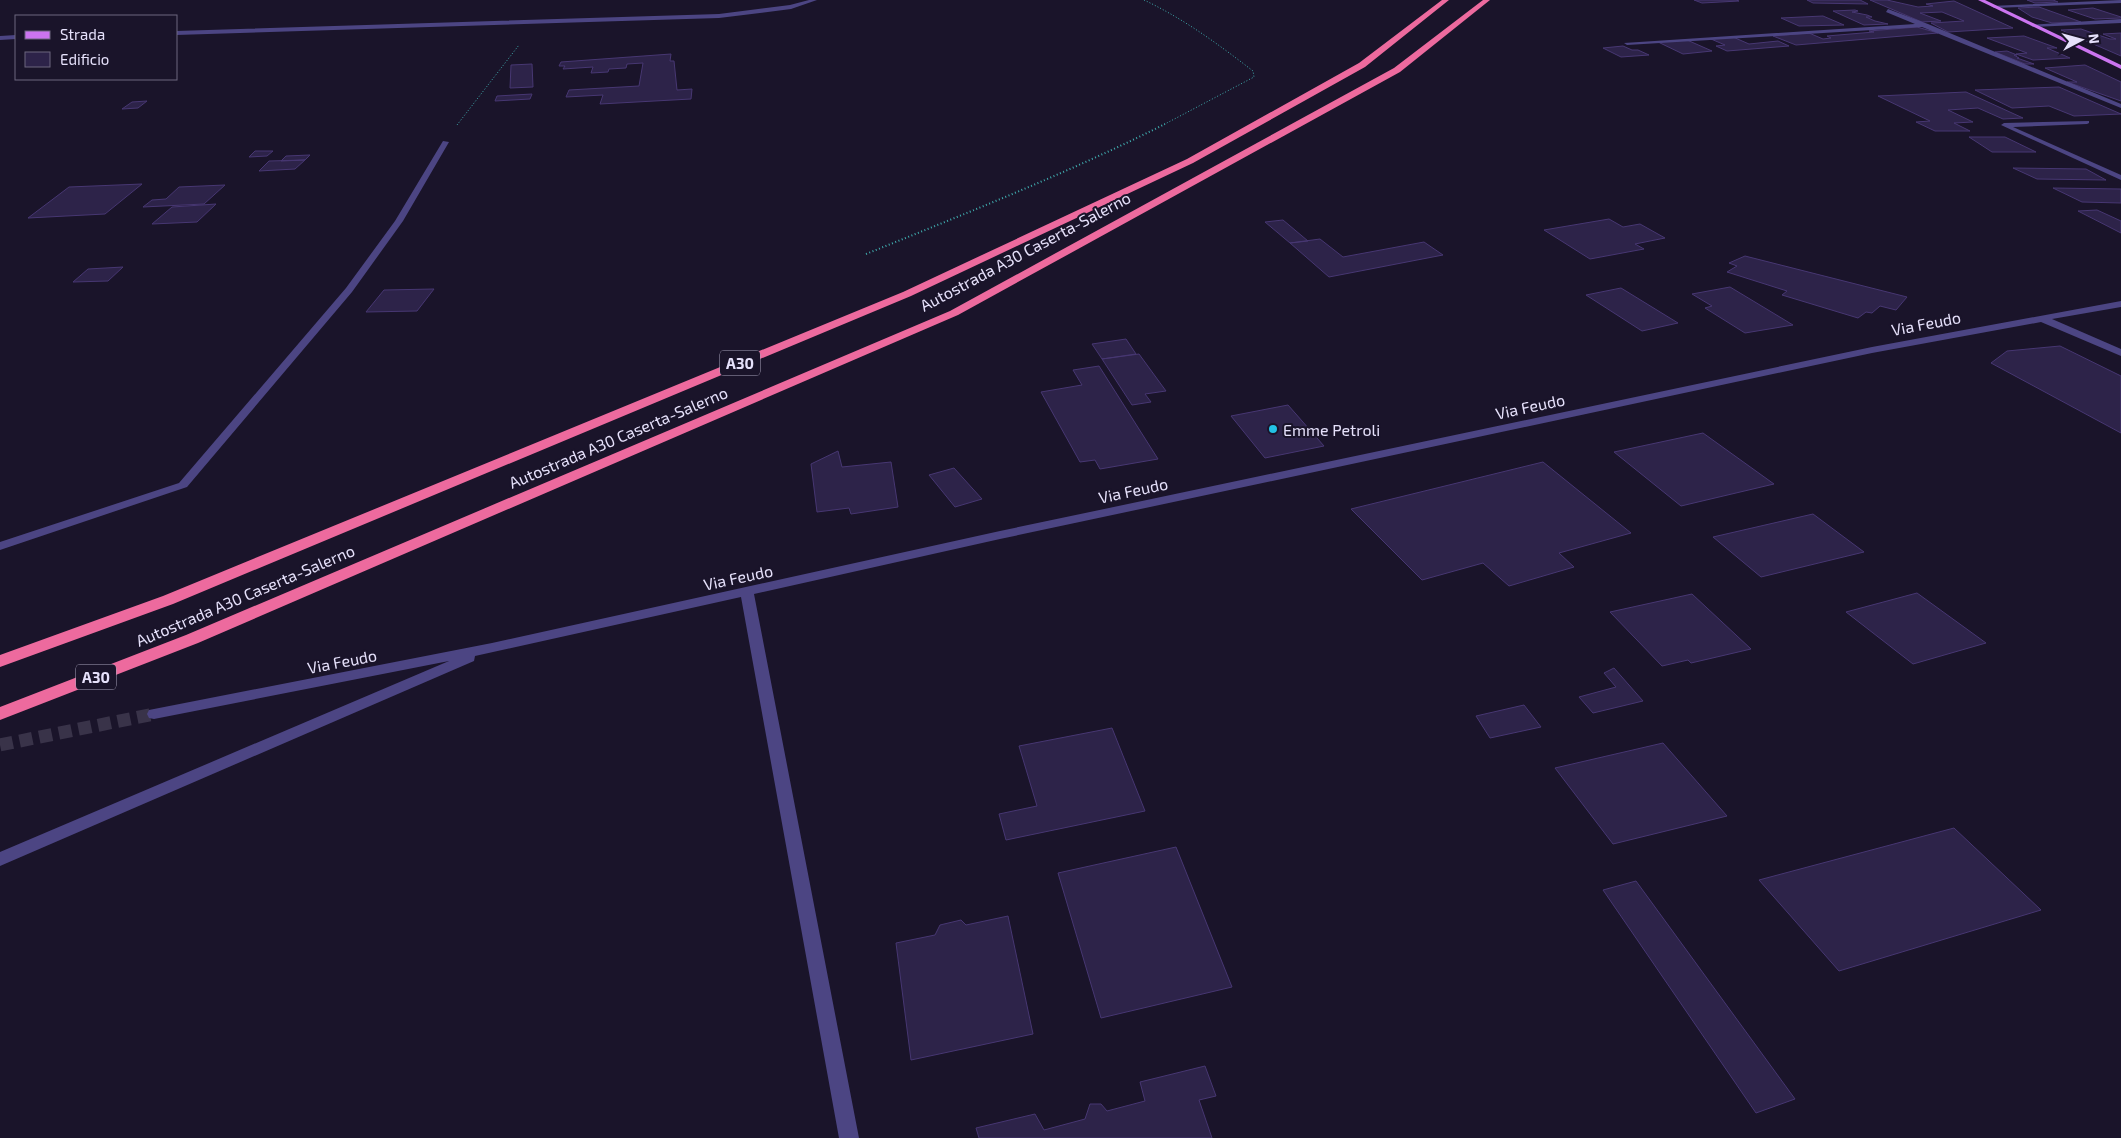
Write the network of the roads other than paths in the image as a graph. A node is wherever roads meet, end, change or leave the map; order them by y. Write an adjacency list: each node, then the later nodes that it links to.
1 (814, 0): 11 (street)
2 (1446, 0): 26 (highway, Autostrada A30 Caserta-Salerno / A30)
3 (1487, 0): 27 (highway, Autostrada A30 Caserta-Salerno / A30)
4 (1981, 0): 6 (main road)
5 (2121, 1): 6 (street)
6 (1994, 6): 10 (main road)
7 (1888, 11): 9 (street)
8 (2121, 21): 10 (street)
9 (1926, 25): 14 (street); 16 (street)
10 (2033, 25): 15 (main road)
11 (178, 33)
12 (15, 37): 13 (street)
13 (0, 38)
14 (1627, 43)
15 (2121, 67)
16 (2121, 106)
17 (2087, 122): 19 (street)
18 (445, 142): 23 (street)
19 (2121, 178)
20 (2121, 304): 21 (street, Via Feudo)
21 (2041, 318): 22 (street); 24 (street, Via Feudo)
22 (2121, 353)
23 (0, 546)
24 (747, 592): 25 (street, Via Feudo); 30 (street)
25 (492, 648): 28 (street, Via Feudo); 29 (street)
26 (0, 662)
27 (0, 714)
28 (154, 714)
29 (0, 859)
30 (849, 1138)

